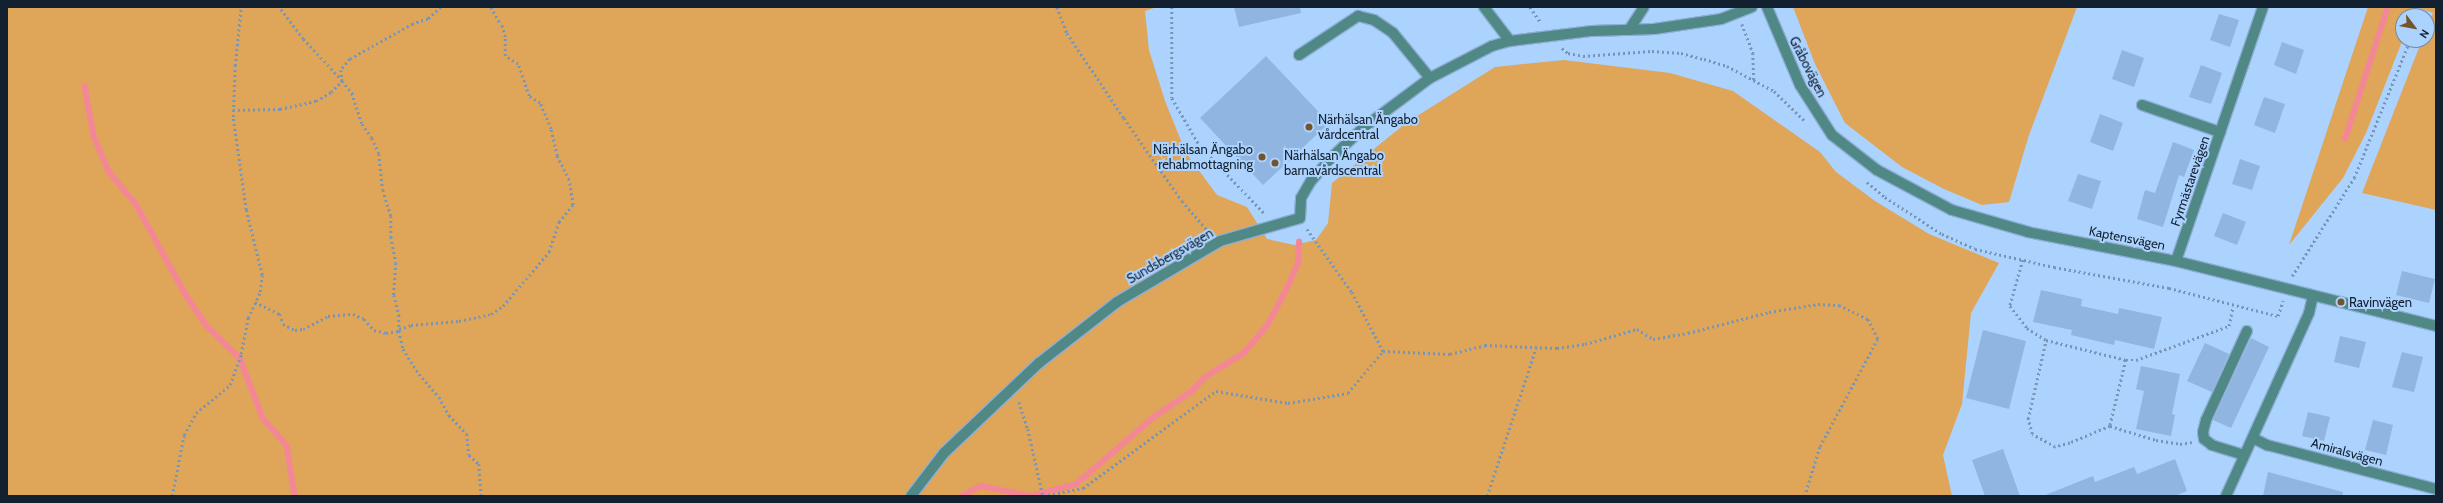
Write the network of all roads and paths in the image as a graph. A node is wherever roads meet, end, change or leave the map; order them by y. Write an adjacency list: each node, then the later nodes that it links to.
1 (241, 7): 21 (path)
2 (279, 7): 18 (path)
3 (441, 7): 18 (path)
4 (491, 7): 35 (path)
5 (1057, 7): 26 (path)
6 (1172, 7): 24 (path)
7 (1484, 7): 14 (street)
8 (1644, 7): 13 (street)
9 (1752, 7): 12 (street)
10 (1767, 7): 23 (street, Gråbovägen)
11 (2263, 7): 22 (street, Fyrmästarevägen)
12 (1738, 14): 13 (street); 19 (path)
13 (1629, 30): 14 (street)
14 (1510, 41): 17 (street)
15 (2407, 48): 29 (path)
16 (1299, 55): 17 (street)
17 (1430, 78): 25 (street)
18 (342, 80): 21 (path); 35 (path)
19 (1754, 80)
20 (2142, 105): 22 (street, Fyrmästarevägen)
21 (233, 110): 31 (path)
22 (2220, 132): 28 (street, Fyrmästarevägen)
23 (1832, 135): 28 (street, Kaptensvägen)
24 (1270, 214)
25 (1300, 218): 26 (street, Sundsbergsvägen); 39 (path)
26 (1220, 241): 41 (street, Sundsbergsvägen)
27 (2023, 260): 37 (path)
28 (2176, 261): 29 (street, Kaptensvägen)
29 (2287, 290): 30 (street, Kaptensvägen); 33 (path)
30 (2313, 296): 34 (street, Kaptensvägen); 43 (street)
31 (255, 302): 35 (path); 48 (path)
32 (2233, 306): 40 (path)
33 (2278, 316)
34 (2436, 326)
35 (399, 330): 49 (path)
36 (2247, 331): 44 (street)
37 (2046, 340): 40 (path); 42 (path)
38 (1536, 348): 39 (path); 51 (path); 52 (path)
39 (1383, 351): 47 (path)
40 (2126, 360): 42 (path)
41 (1014, 387): 47 (path); 50 (street, Sundsbergsvägen)
42 (2110, 426): 44 (path)
43 (2253, 438): 45 (street); 46 (street, Amiralsvägen)
44 (2204, 439): 45 (street)
45 (2244, 455): 53 (street)
46 (2436, 489)
47 (1043, 494)
48 (172, 496)
49 (481, 496)
50 (911, 496)
51 (1487, 496)
52 (1805, 496)
53 (2226, 496)

